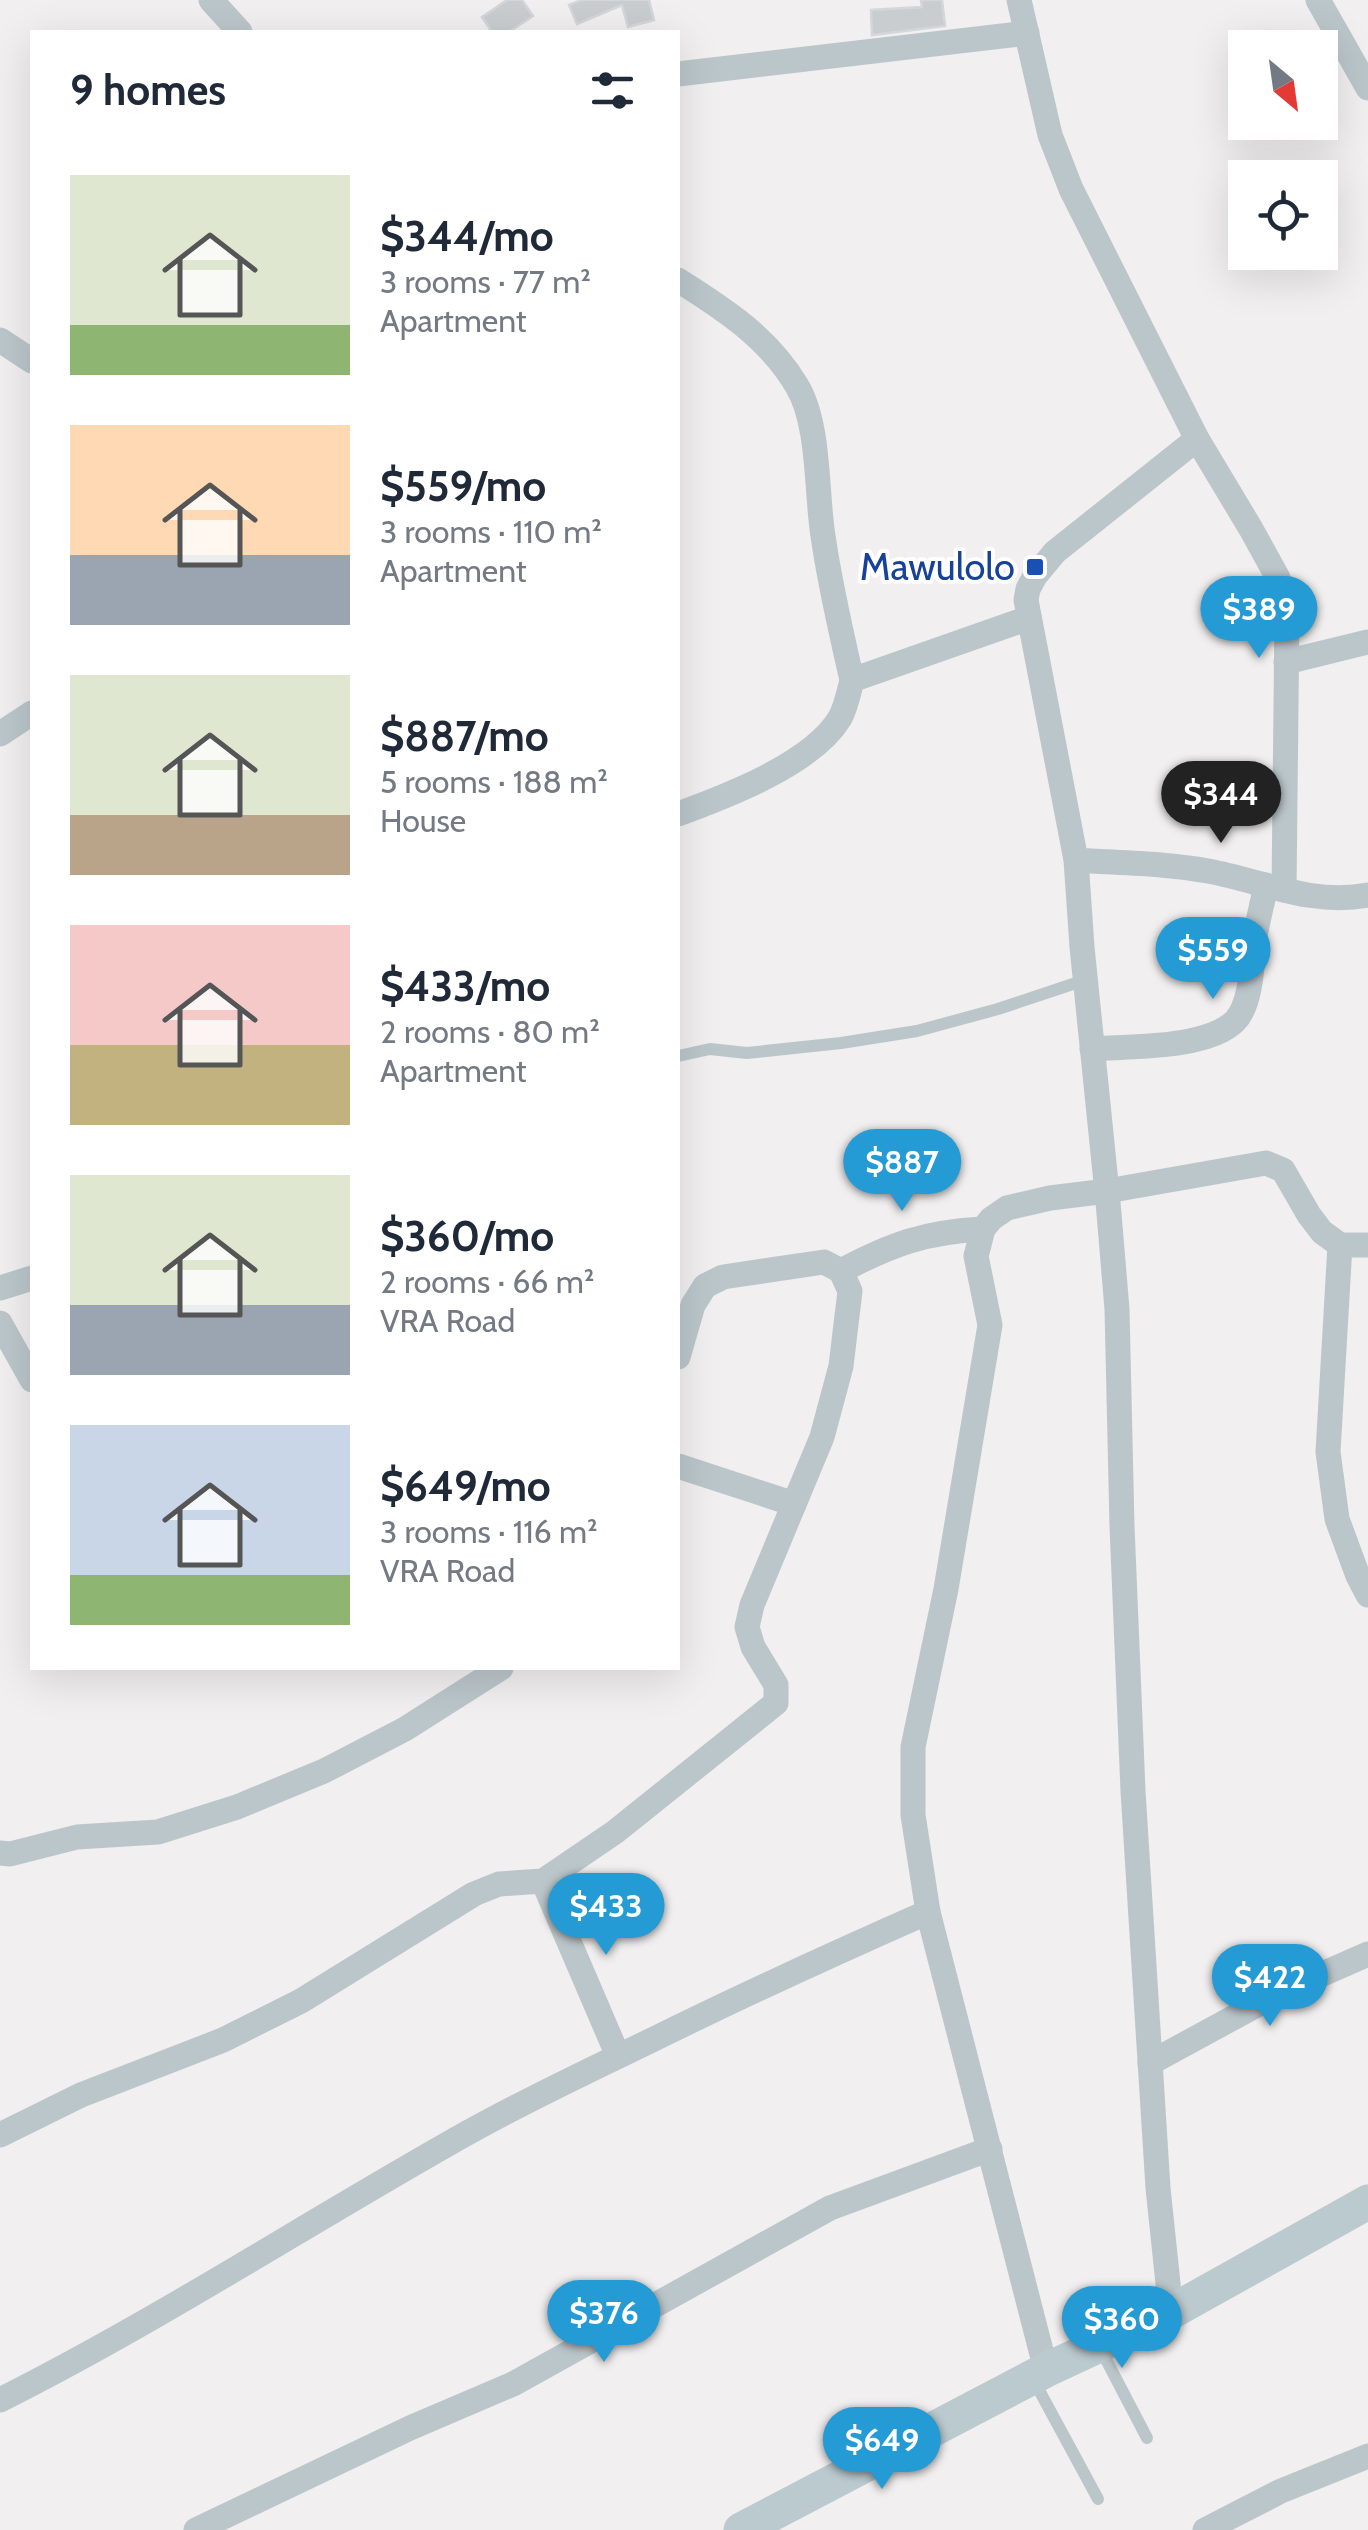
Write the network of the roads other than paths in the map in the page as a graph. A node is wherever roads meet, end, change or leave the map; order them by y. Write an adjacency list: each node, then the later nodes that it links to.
1 (211, 0): 4 (street)
2 (1019, 0): 5 (street)
3 (1318, 0): 7 (street)
4 (238, 30)
5 (1027, 33): 6 (street); 11 (street)
6 (680, 74)
7 (1368, 88)
8 (680, 281): 15 (street)
9 (0, 340): 10 (street)
10 (30, 359)
11 (1196, 439): 12 (street); 14 (street)
12 (1029, 618): 15 (street); 19 (street)
13 (1368, 642): 14 (street)
14 (1286, 662): 20 (street)
15 (852, 680): 18 (street)
16 (30, 714): 17 (street)
17 (0, 734)
18 (680, 813)
19 (1076, 860): 20 (street); 22 (street)
20 (1275, 888): 21 (street); 23 (street)
21 (1368, 894)
22 (1085, 980): 23 (street); 24 (lane)
23 (1092, 1049): 25 (street)
24 (680, 1056)
25 (1107, 1191): 26 (street); 27 (street); 44 (street)
26 (984, 1229): 29 (street); 41 (street)
27 (1340, 1245): 28 (street); 37 (street)
28 (1368, 1245)
29 (841, 1271): 33 (street); 36 (street)
30 (30, 1279): 31 (street)
31 (0, 1288)
32 (0, 1323): 34 (street)
33 (680, 1350)
34 (30, 1376)
35 (680, 1467): 36 (street)
36 (794, 1504): 40 (street)
37 (1368, 1595)
38 (498, 1670): 39 (street)
39 (0, 1853)
40 (543, 1882): 43 (street); 45 (street)
41 (928, 1912): 43 (street); 46 (street)
42 (1368, 1954): 44 (street)
43 (618, 2056): 51 (street)
44 (1150, 2062): 48 (street)
45 (0, 2134)
46 (990, 2149): 50 (street); 55 (street)
47 (1368, 2202): 48 (street)
48 (1170, 2312): 49 (street)
49 (1099, 2346): 50 (street); 52 (lane)
50 (1039, 2373): 54 (lane); 56 (street)
51 (0, 2400)
52 (1147, 2438)
53 (1368, 2456): 57 (street)
54 (1098, 2499)
55 (196, 2530)
56 (741, 2530)
57 (1206, 2530)

